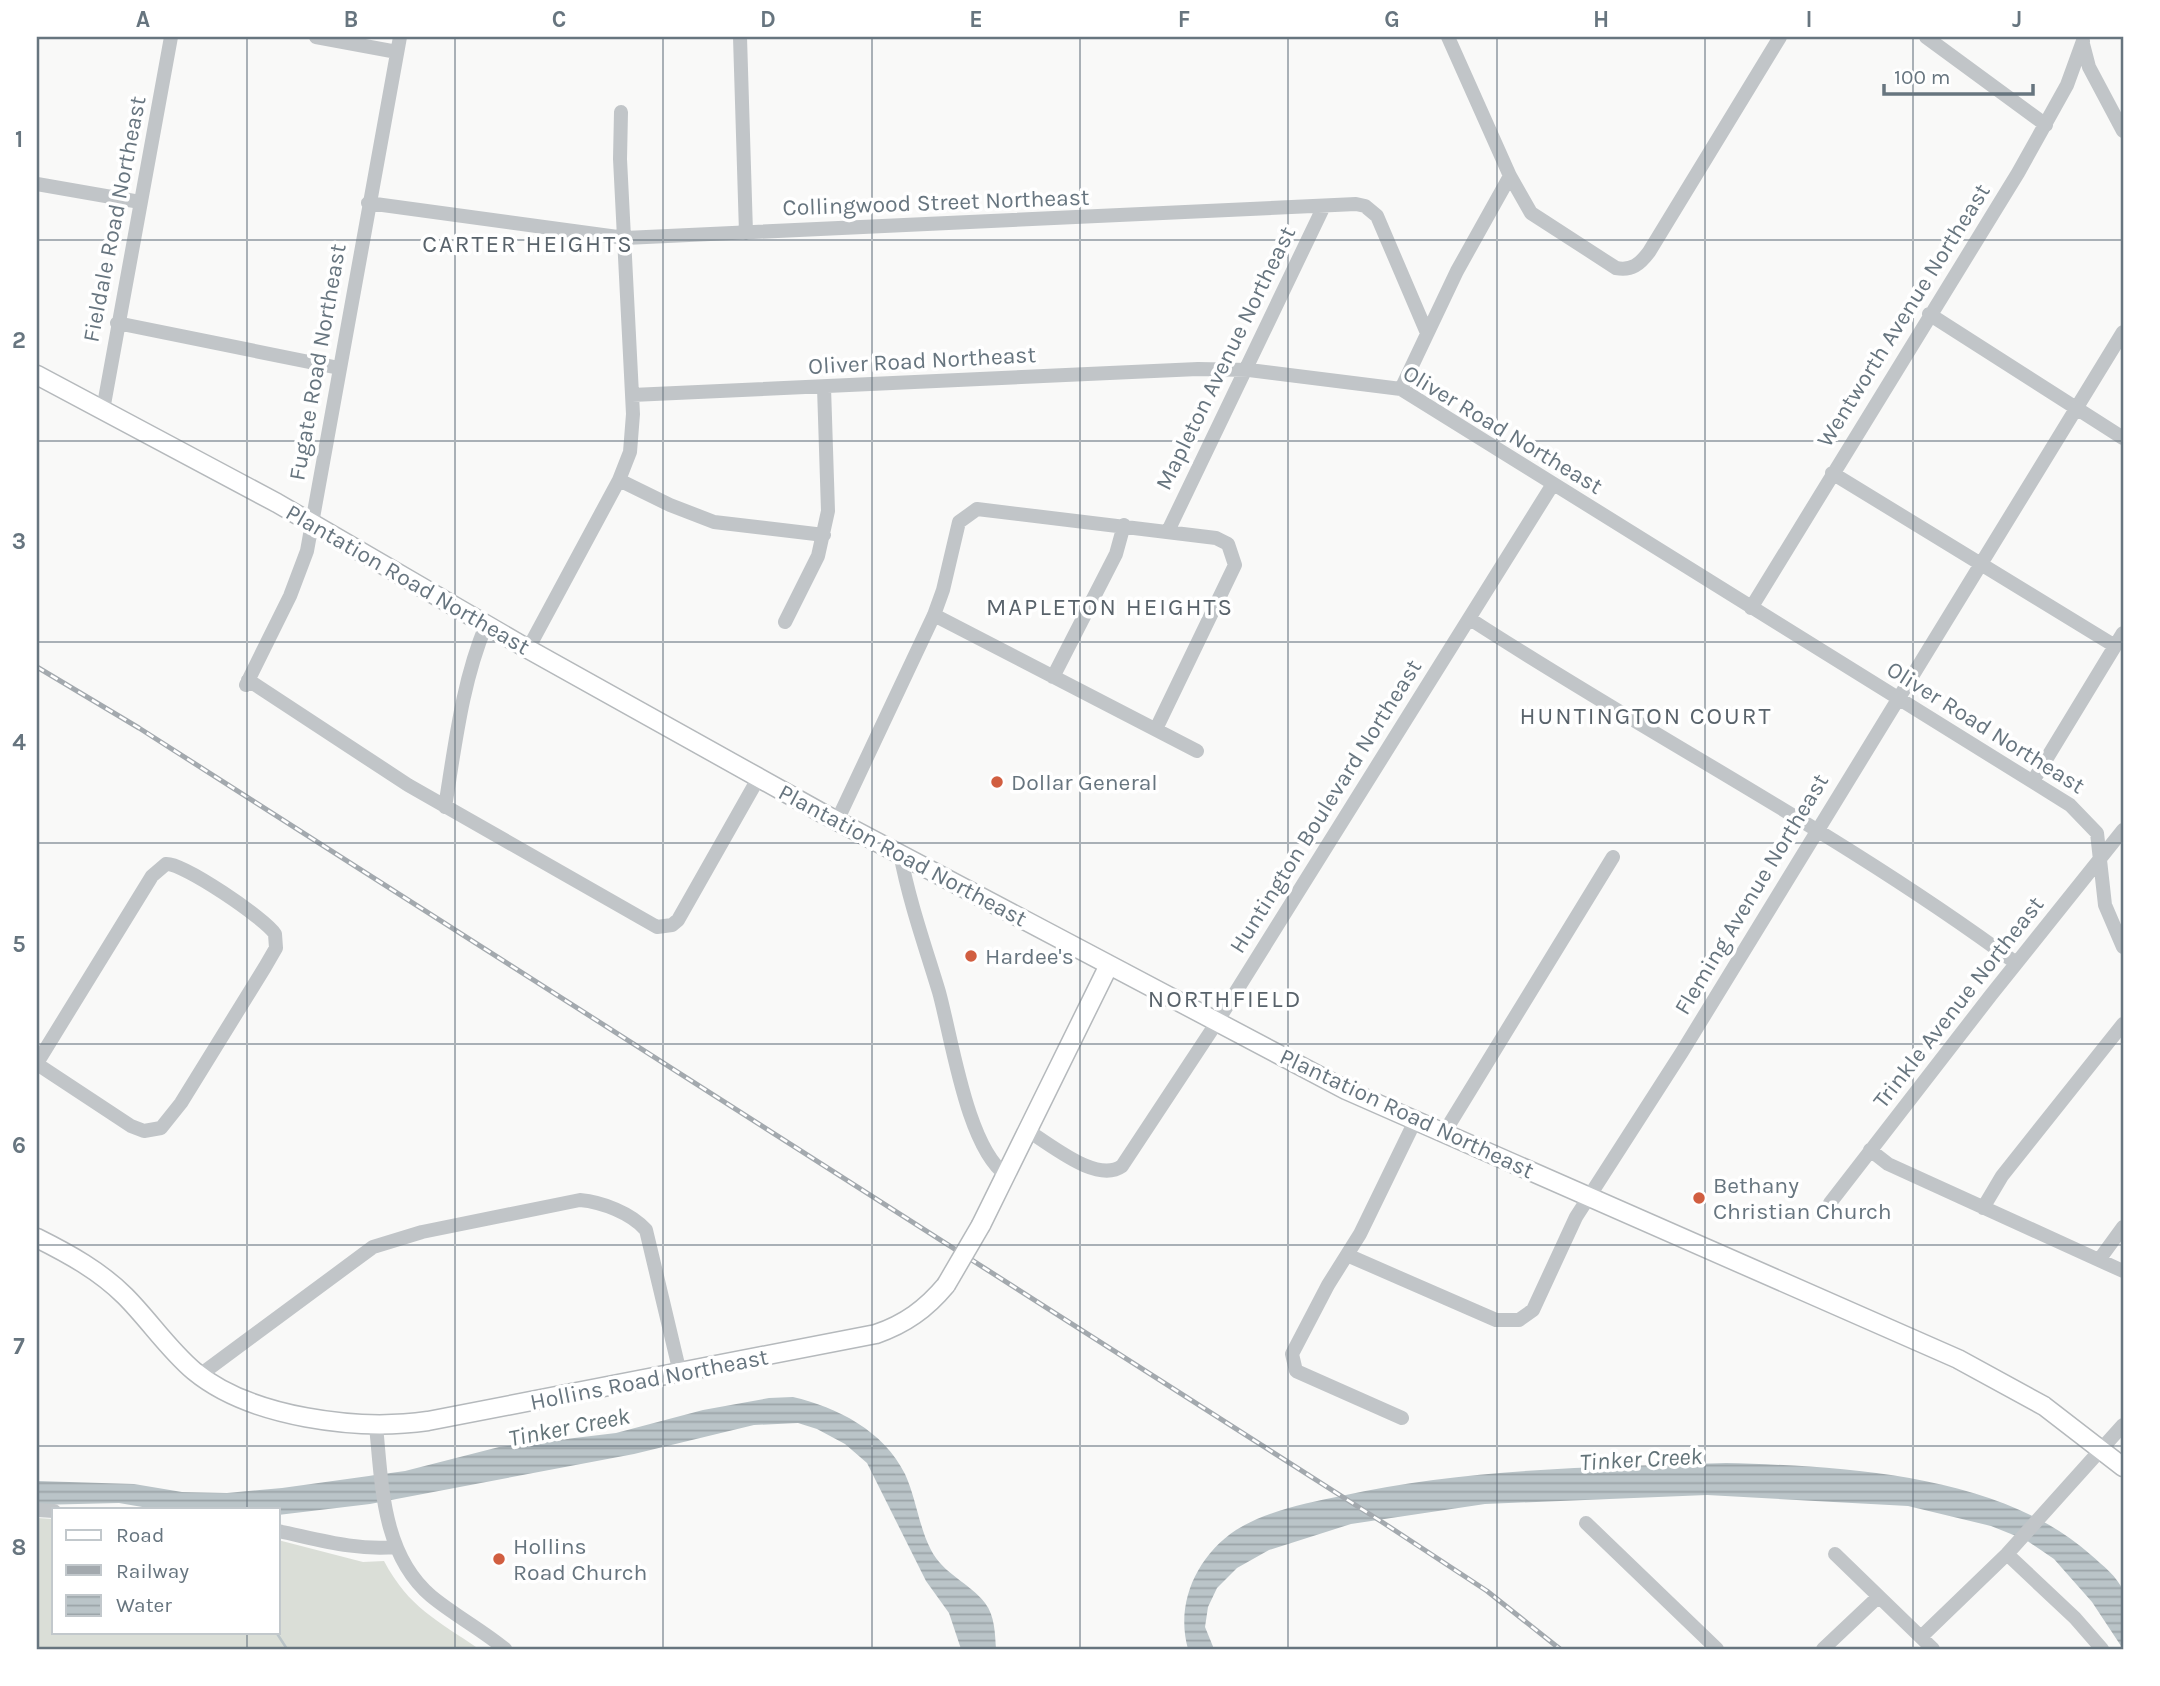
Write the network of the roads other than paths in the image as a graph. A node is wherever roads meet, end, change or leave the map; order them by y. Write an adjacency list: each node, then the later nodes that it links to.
1 (171, 37): 14 (street, Fieldale Road Northeast)
2 (316, 37): 8 (street)
3 (740, 37): 17 (street)
4 (1448, 37): 12 (street)
5 (1780, 37): 12 (street)
6 (1926, 37): 10 (street)
7 (2083, 39): 10 (street, Wentworth Avenue Northeast); 11 (street)
8 (398, 44): 15 (street, Fugate Road Northeast)
9 (621, 112): 18 (street)
10 (2046, 125): 19 (street, Wentworth Avenue Northeast)
11 (2123, 131)
12 (1510, 176): 22 (street)
13 (37, 184): 14 (street)
14 (141, 202): 20 (street, Fieldale Road Northeast)
15 (368, 203): 18 (street, Collingwood Street Northeast); 23 (street, Fugate Road Northeast)
16 (1324, 206): 17 (street, Collingwood Street Northeast); 22 (street, Collingwood Street Northeast); 24 (street, Mapleton Avenue Northeast)
17 (746, 233): 18 (street, Collingwood Street Northeast)
18 (625, 238): 28 (street)
19 (1929, 314): 29 (street); 32 (street, Wentworth Avenue Northeast)
20 (117, 323): 23 (street); 30 (street, Fieldale Road Northeast)
21 (2123, 332): 29 (street, Fleming Avenue Northeast)
22 (1427, 333): 27 (street)
23 (340, 368): 35 (street, Fugate Road Northeast)
24 (1244, 370): 26 (street, Oliver Road Northeast); 27 (street, Oliver Road Northeast); 37 (street, Mapleton Avenue Northeast)
25 (37, 375): 30 (main road, Plantation Road Northeast)
26 (824, 387): 28 (street, Oliver Road Northeast); 38 (street)
27 (1401, 390): 34 (street, Oliver Road Northeast)
28 (632, 395): 33 (street)
29 (2077, 407): 31 (street); 39 (street, Fleming Avenue Northeast)
30 (103, 410): 35 (main road, Plantation Road Northeast)
31 (2123, 438)
32 (1832, 473): 39 (street); 40 (street, Wentworth Avenue Northeast)
33 (619, 480): 38 (street); 47 (street)
34 (1553, 484): 40 (street, Oliver Road Northeast); 42 (street, Huntington Boulevard Northeast)
35 (313, 524): 44 (main road, Plantation Road Northeast); 54 (street, Fugate Road Northeast)
36 (1124, 525): 37 (street); 41 (street); 48 (street)
37 (1168, 531): 50 (street)
38 (824, 535): 43 (street)
39 (1980, 565): 46 (street); 49 (street, Fleming Avenue Northeast)
40 (1751, 608): 49 (street, Oliver Road Northeast)
41 (934, 615): 48 (street); 55 (street)
42 (1470, 619): 57 (street); 64 (street, Huntington Boulevard Northeast)
43 (785, 622)
44 (486, 625): 47 (main road, Plantation Road Northeast); 54 (street)
45 (2123, 633): 46 (street)
46 (2115, 646): 53 (street)
47 (528, 649): 52 (main road, Plantation Road Northeast)
48 (1053, 677): 50 (street)
49 (1899, 698): 53 (street, Oliver Road Northeast); 57 (street, Fleming Avenue Northeast)
50 (1156, 729): 51 (street)
51 (1197, 751)
52 (759, 777): 54 (street); 55 (main road, Plantation Road Northeast)
53 (2033, 781): 60 (street, Oliver Road Northeast)
54 (446, 807)
55 (837, 821): 58 (main road, Plantation Road Northeast)
56 (2123, 830): 60 (street, Trinkle Avenue Northeast)
57 (1816, 832): 62 (street); 72 (street, Fleming Avenue Northeast)
58 (900, 853): 63 (main road, Plantation Road Northeast); 71 (street)
59 (1613, 857): 69 (street)
60 (2098, 861): 61 (street, Oliver Road Northeast); 62 (street, Trinkle Avenue Northeast)
61 (2123, 947)
62 (2016, 963): 70 (street, Trinkle Avenue Northeast)
63 (1109, 965): 64 (main road, Plantation Road Northeast); 68 (main road, Hollins Road Northeast)
64 (1217, 1022): 67 (main road, Plantation Road Northeast); 68 (street, Huntington Boulevard Northeast)
65 (2123, 1024): 74 (street)
66 (37, 1063): 66 (street)
67 (1415, 1121): 69 (main road, Plantation Road Northeast); 77 (street)
68 (1028, 1131): 71 (main road, Hollins Road Northeast)
69 (1444, 1133): 72 (main road, Plantation Road Northeast)
70 (1870, 1150): 73 (street, Trinkle Avenue Northeast); 74 (street)
71 (1006, 1175): 80 (main road, Hollins Road Northeast, bridge)
72 (1590, 1196): 77 (street, Fleming Avenue Northeast); 85 (main road, Plantation Road Northeast)
73 (1830, 1203)
74 (1983, 1208): 78 (street)
75 (2123, 1227): 78 (street)
76 (37, 1238): 81 (main road, Hollins Road Northeast)
77 (1347, 1255): 82 (street)
78 (2099, 1260): 79 (street)
79 (2123, 1271)
80 (680, 1373): 81 (street); 84 (main road, Hollins Road Northeast)
81 (200, 1375): 84 (main road, Hollins Road Northeast)
82 (1402, 1418)
83 (2123, 1425): 85 (street)
84 (376, 1426): 89 (street)
85 (2102, 1450): 86 (main road, Plantation Road Northeast); 91 (street)
86 (2123, 1467)
87 (1586, 1523): 95 (street)
88 (280, 1531): 89 (street)
89 (396, 1547): 94 (street)
90 (1835, 1554): 92 (street)
91 (2007, 1554): 93 (street); 98 (street)
92 (1877, 1598): 93 (street); 96 (street)
93 (1921, 1637): 97 (street)
94 (505, 1649)
95 (1717, 1649)
96 (1823, 1649)
97 (1933, 1649)
98 (2102, 1649)

